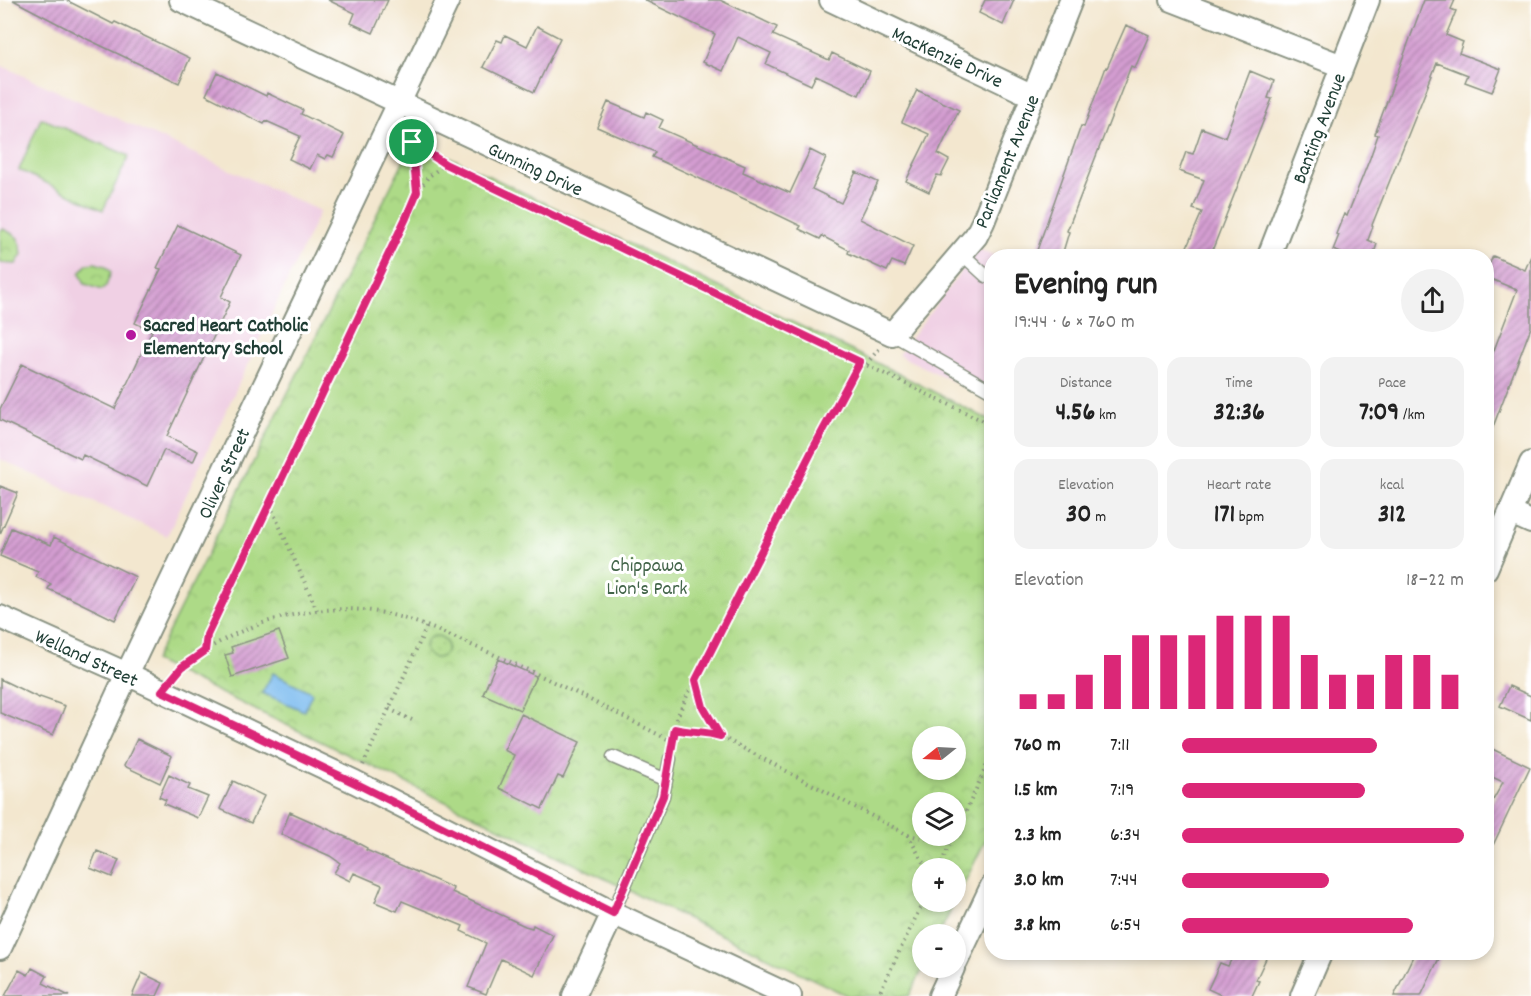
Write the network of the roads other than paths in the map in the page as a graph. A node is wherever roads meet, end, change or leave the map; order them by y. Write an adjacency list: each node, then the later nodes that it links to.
1 (181, 0): 9 (street, Gunning Drive)
2 (448, 0): 9 (street, Oliver Street)
3 (831, 0): 8 (street, MacKenzie Drive)
4 (1071, 0): 8 (street, Parliament Avenue)
5 (1172, 0): 7 (street)
6 (1368, 0): 7 (street, Banting Avenue)
7 (1341, 66): 10 (street, Banting Avenue)
8 (1033, 96): 11 (street, Parliament Avenue)
9 (399, 104): 13 (street, Gunning Drive); 19 (street, Oliver Street)
10 (1272, 249)
11 (961, 253): 12 (lane); 13 (street, Parliament Avenue)
12 (984, 274)
13 (892, 334): 14 (lane)
14 (984, 386)
15 (1531, 463): 16 (street)
16 (1521, 517): 17 (street)
17 (1494, 557)
18 (0, 617): 19 (street, Welland Street)
19 (127, 674): 24 (street, Welland Street); 26 (street, Oliver Street)
20 (613, 757): 22 (lane)
21 (670, 759): 22 (lane)
22 (666, 780): 24 (lane)
23 (984, 903): 25 (street)
24 (613, 913): 29 (street); 30 (street, Welland Street)
25 (966, 941)
26 (0, 948)
27 (1318, 960): 32 (street)
28 (948, 978): 31 (street)
29 (574, 996)
30 (790, 996)
31 (940, 996)
32 (1302, 996)

